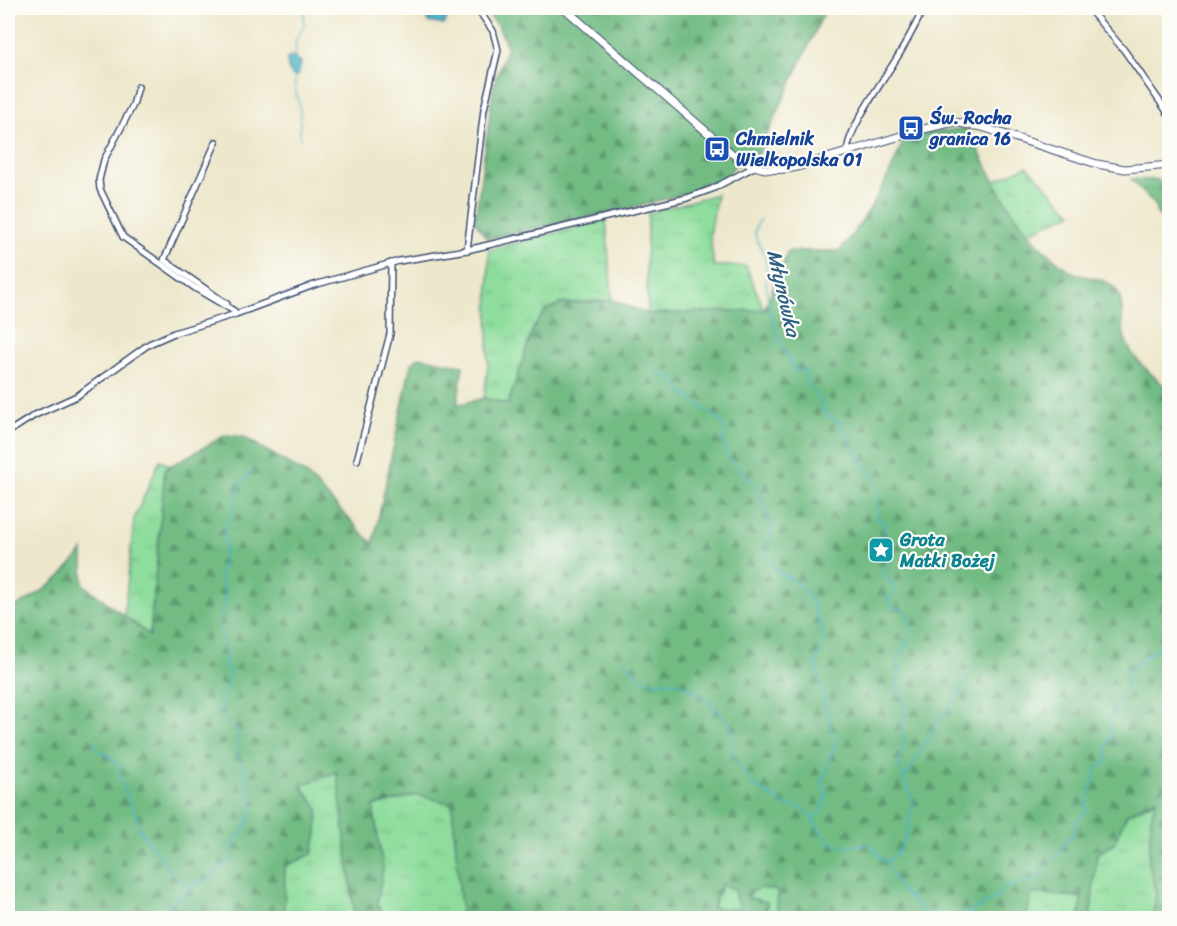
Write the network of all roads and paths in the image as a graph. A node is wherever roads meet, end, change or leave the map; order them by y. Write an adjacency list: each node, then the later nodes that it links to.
1 (477, 8): 11 (street)
2 (564, 8): 10 (street)
3 (924, 8): 8 (street)
4 (1088, 8): 6 (street)
5 (138, 87): 13 (street)
6 (1170, 116)
7 (216, 142): 13 (street)
8 (847, 152): 9 (street); 10 (street)
9 (1170, 165)
10 (754, 167): 11 (street)
11 (467, 250): 12 (street)
12 (391, 263): 13 (street); 15 (street)
13 (235, 313): 14 (street)
14 (8, 432)
15 (357, 460)

